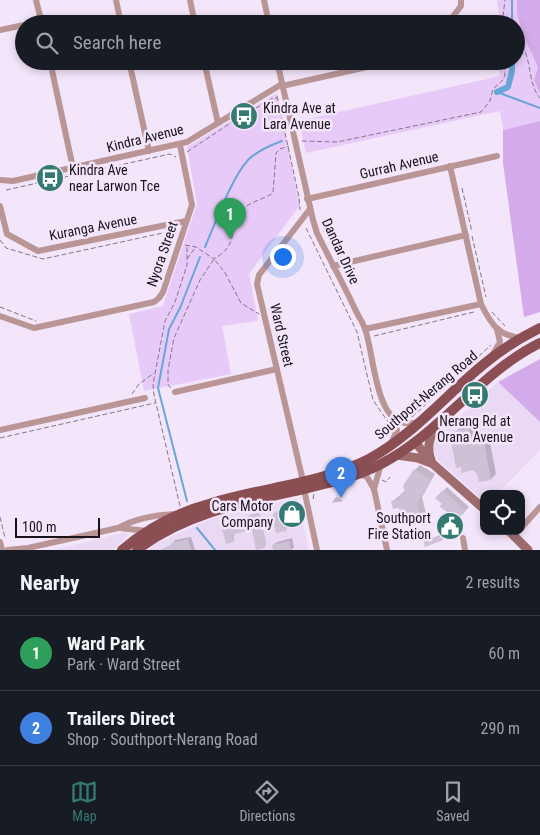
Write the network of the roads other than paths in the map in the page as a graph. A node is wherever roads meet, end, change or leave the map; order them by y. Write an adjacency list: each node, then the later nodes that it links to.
1 (36, 0): 6 (street)
2 (116, 0): 7 (street)
3 (190, 0): 8 (street)
4 (264, 0): 9 (street)
5 (461, 0): 10 (street)
6 (39, 15)
7 (119, 15)
8 (193, 15)
9 (267, 15)
10 (454, 15)
11 (15, 27): 12 (street)
12 (0, 30)
13 (52, 70): 24 (street)
14 (132, 70): 21 (street)
15 (206, 70): 19 (street)
16 (279, 70): 18 (street, Dandar Drive)
17 (352, 70): 18 (street, Kindra Avenue)
18 (282, 85): 19 (street, Kindra Avenue); 26 (street, Dandar Drive)
19 (218, 123): 20 (street, Kindra Avenue)
20 (180, 145): 21 (street, Kindra Avenue); 29 (street, Nyora Street)
21 (149, 151): 24 (street, Kindra Avenue)
22 (497, 156): 23 (street, Gurrah Avenue)
23 (450, 166): 26 (street, Gurrah Avenue); 30 (street)
24 (73, 168): 25 (street, Kindra Avenue)
25 (0, 180)
26 (307, 198): 28 (street, Dandar Drive)
27 (0, 206): 29 (street, Kuranga Avenue)
28 (310, 209): 31 (street, Dandar Drive); 40 (street, Ward Street)
29 (186, 221): 33 (street, Nyora Street)
30 (466, 235): 31 (street); 32 (street)
31 (333, 266): 36 (street, Dandar Drive)
32 (484, 302): 34 (street); 36 (street)
33 (0, 316)
34 (496, 328): 37 (street); 39 (street)
35 (540, 328): 37 (main road, Southport-Nerang Road)
36 (365, 330): 43 (street, Dandar Drive)
37 (522, 338): 39 (main road, Southport-Nerang Road)
38 (540, 342): 45 (main road, Southport-Nerang Road)
39 (489, 360): 44 (main road, Southport-Nerang Road)
40 (277, 369): 41 (street); 53 (street, Ward Street)
41 (175, 392)
42 (145, 398): 46 (street)
43 (392, 415): 44 (street); 48 (street, Dandar Drive)
44 (415, 420): 48 (main road, Southport-Nerang Road)
45 (437, 423): 47 (main road, Southport-Nerang Road); 51 (street)
46 (0, 430)
47 (415, 442): 48 (main road); 49 (main road, Southport-Nerang Road); 51 (street)
48 (393, 443): 53 (main road, Southport-Nerang Road)
49 (397, 455): 50 (main road, Southport-Nerang Road); 51 (street)
50 (381, 464): 52 (main road, Southport-Nerang Road); 54 (street)
51 (433, 464): 55 (street)
52 (360, 474): 53 (main road, Southport-Nerang Road); 54 (street)
53 (303, 485): 57 (main road, Southport-Nerang Road); 68 (street, Ward Street)
54 (374, 489): 69 (street)
55 (480, 505)
56 (540, 507): 59 (street)
57 (182, 516): 58 (street); 61 (main road, Southport-Nerang Road)
58 (140, 520): 60 (street); 61 (street)
59 (525, 524)
60 (118, 528): 61 (street); 65 (street)
61 (151, 534): 66 (main road); 67 (main road)
62 (516, 535): 71 (street)
63 (463, 538): 70 (street)
64 (3, 547): 65 (street)
65 (26, 549)
66 (122, 550)
67 (136, 550)
68 (317, 550)
69 (387, 550)
70 (465, 550)
71 (528, 550)

